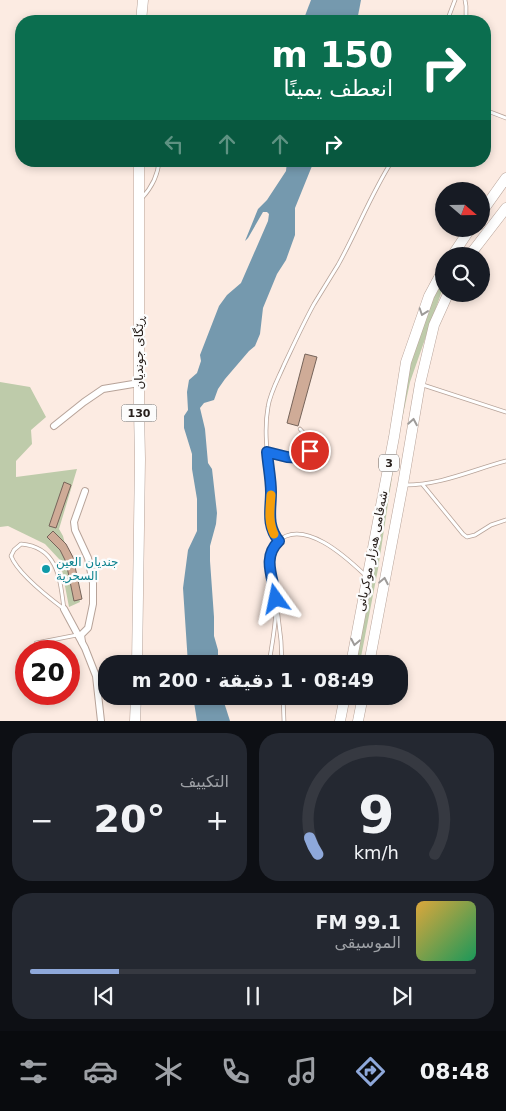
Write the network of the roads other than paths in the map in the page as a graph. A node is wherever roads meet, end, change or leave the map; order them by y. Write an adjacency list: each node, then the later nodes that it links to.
1 (143, 0): 5 (main road)
2 (148, 0): 6 (street)
3 (455, 0): 7 (lane)
4 (465, 0): 8 (lane)
5 (143, 15)
6 (144, 15)
7 (449, 15)
8 (466, 15)
9 (491, 112): 10 (lane)
10 (506, 118)
11 (139, 167): 16 (main road, ڕێگای جوندیان / 130)
12 (159, 167): 16 (lane)
13 (388, 167): 26 (lane)
14 (506, 178): 15 (main road)
15 (490, 200)
16 (139, 202): 21 (main road, ڕێگای جوندیان / 130)
17 (506, 208): 18 (main road)
18 (476, 247)
19 (435, 284): 33 (main road, شەقامی ھەژار موکریانی / 3, one-way to 33)
20 (444, 302): 22 (main road, شەقامی ھەژار موکریانی / 3)
21 (139, 383): 24 (street); 39 (main road, ڕێگای جوندیان / 130)
22 (420, 384): 23 (lane); 28 (main road, شەقامی ھەژار موکریانی / 3, one-way to 22)
23 (506, 412)
24 (54, 426)
25 (300, 429): 26 (lane)
26 (267, 452): 32 (lane)
27 (506, 461): 29 (lane)
28 (403, 484): 29 (lane); 43 (main road, شەقامی ھەژار موکریانی / 3, one-way to 28)
29 (423, 485): 31 (lane)
30 (85, 491): 38 (street)
31 (506, 520)
32 (279, 541): 33 (lane); 34 (lane)
33 (368, 577): 42 (main road, شەقامی ھەژار موکریانی / 3, one-way to 42)
34 (276, 599): 40 (lane); 41 (lane)
35 (64, 609): 35 (lane); 36 (street)
36 (78, 635): 37 (lane); 38 (street)
37 (52, 640)
38 (82, 642): 48 (street)
39 (137, 655)
40 (270, 655)
41 (282, 655)
42 (352, 655)
43 (371, 655)
44 (136, 705): 49 (main road)
45 (283, 705): 50 (lane)
46 (343, 705): 51 (main road)
47 (361, 705): 52 (main road)
48 (101, 721)
49 (135, 721)
50 (284, 721)
51 (340, 721)
52 (358, 721)

